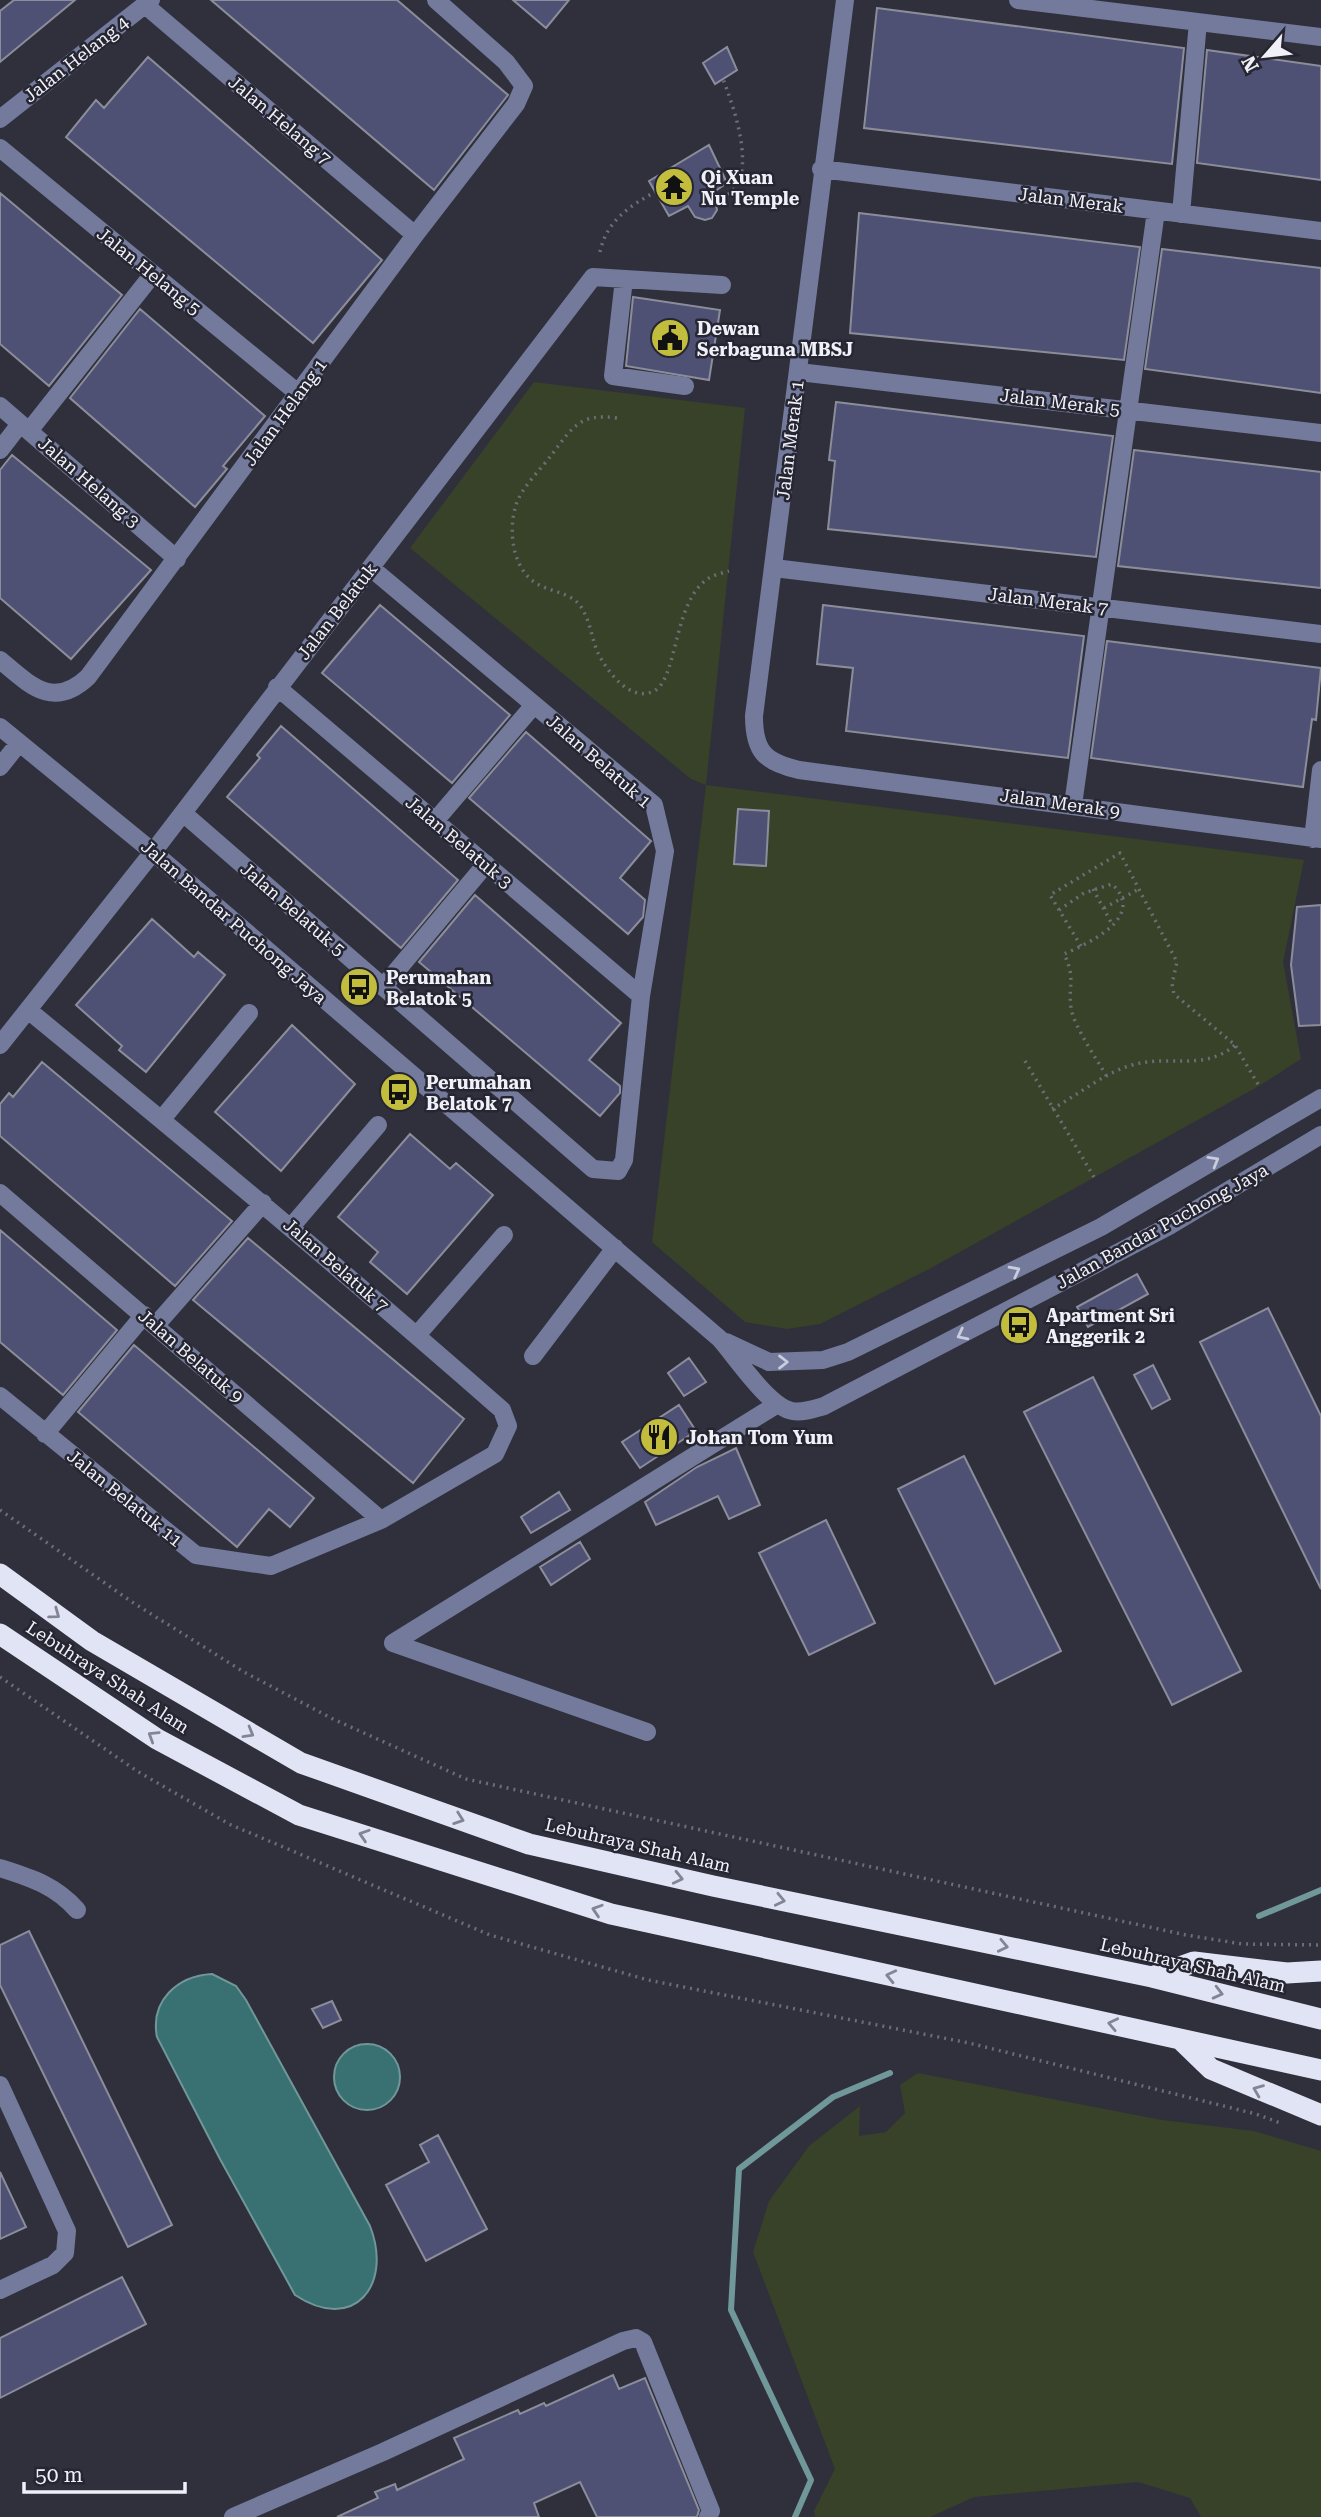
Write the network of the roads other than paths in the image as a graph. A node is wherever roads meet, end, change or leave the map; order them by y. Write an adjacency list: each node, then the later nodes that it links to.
1 (436, 0): 13 (street, Jalan Helang 1)
2 (845, 0): 9 (street, Jalan Merak 1)
3 (1018, 0): 5 (street)
4 (148, 3): 7 (street, Jalan Helang 4); 13 (street, Jalan Helang 7)
5 (1198, 22): 6 (street); 11 (street)
6 (1321, 37)
7 (0, 119)
8 (0, 148): 14 (street, Jalan Helang 5)
9 (821, 169): 10 (street, Jalan Merak); 17 (street, Jalan Merak 1)
10 (1156, 211): 11 (street, Jalan Merak); 21 (street)
11 (1181, 214): 12 (street, Jalan Merak)
12 (1321, 231)
13 (415, 235): 19 (street, Jalan Helang 1)
14 (153, 274): 19 (street, Jalan Helang 5); 22 (street)
15 (624, 279): 16 (street, Jalan Belatuk); 18 (street); 26 (street, Jalan Belatuk)
16 (722, 285)
17 (799, 372): 21 (street, Jalan Merak 5); 27 (street, Jalan Merak 1)
18 (685, 386)
19 (299, 394): 25 (street, Jalan Helang 1)
20 (0, 406): 22 (street, Jalan Helang 3)
21 (1128, 410): 23 (street, Jalan Merak 5); 28 (street)
22 (25, 427): 24 (street); 25 (street, Jalan Helang 3)
23 (1321, 433)
24 (0, 450)
25 (177, 559): 30 (street, Jalan Helang 1)
26 (371, 568): 31 (street, Jalan Belatuk); 32 (street, Jalan Belatuk 1)
27 (774, 568): 28 (street, Jalan Merak 7); 36 (street, Jalan Merak 1)
28 (1101, 608): 29 (street, Jalan Merak 7); 38 (street)
29 (1321, 634)
30 (0, 660)
31 (277, 687): 39 (street, Jalan Belatuk); 40 (street, Jalan Belatuk 3)
32 (534, 705): 40 (street); 45 (street, Jalan Belatuk 1)
33 (0, 727): 34 (street, Jalan Bandar Puchong Jaya)
34 (19, 743): 35 (street); 42 (street, Jalan Bandar Puchong Jaya)
35 (0, 767)
36 (799, 770): 38 (street, Jalan Merak 9)
37 (1321, 770): 41 (street)
38 (1073, 805): 41 (street, Jalan Merak 9)
39 (183, 813): 42 (street, Jalan Belatuk); 44 (street, Jalan Belatuk 5)
40 (435, 821): 43 (street, Jalan Belatuk 3)
41 (1317, 839)
42 (153, 852): 46 (street, Jalan Belatuk); 58 (street, Jalan Bandar Puchong Jaya)
43 (486, 864): 44 (street); 45 (street, Jalan Belatuk 3)
44 (383, 987): 53 (street, Jalan Belatuk 5)
45 (641, 996): 53 (street, Jalan Belatuk 1)
46 (28, 1010): 48 (street, Jalan Belatuk); 50 (street, Jalan Belatuk 7)
47 (249, 1013): 50 (street)
48 (0, 1045)
49 (1321, 1098): 61 (street, Jalan Bandar Puchong Jaya, one-way to 49)
50 (162, 1119): 55 (street, Jalan Belatuk 7)
51 (378, 1125): 56 (street)
52 (1321, 1135): 64 (street, Jalan Bandar Puchong Jaya, one-way to 64)
53 (593, 1169)
54 (0, 1193): 59 (street, Jalan Belatuk 9)
55 (263, 1203): 56 (street, Jalan Belatuk 7); 59 (street)
56 (291, 1227): 60 (street, Jalan Belatuk 7)
57 (504, 1235): 60 (street)
58 (615, 1248): 61 (street, Jalan Bandar Puchong Jaya); 62 (street)
59 (150, 1320): 65 (street); 66 (street, Jalan Belatuk 9)
60 (417, 1335): 66 (street, Jalan Belatuk 7)
61 (720, 1339): 64 (street, Jalan Bandar Puchong Jaya)
62 (533, 1356)
63 (0, 1396): 65 (street, Jalan Belatuk 11)
64 (776, 1405): 69 (street)
65 (45, 1434): 66 (street, Jalan Belatuk 11)
66 (382, 1520)
67 (0, 1574): 73 (highway, Lebuhraya Shah Alam, one-way to 73)
68 (0, 1634): 75 (highway, Lebuhraya Shah Alam, one-way to 68)
69 (647, 1732)
70 (0, 1868): 71 (street)
71 (77, 1910)
72 (1321, 1972): 73 (highway)
73 (1152, 1977): 74 (highway, Lebuhraya Shah Alam, one-way to 74)
74 (1321, 2019)
75 (1180, 2039): 76 (highway, Lebuhraya Shah Alam); 78 (highway, one-way to 75)
76 (1321, 2070)
77 (0, 2085): 79 (street)
78 (1321, 2115)
79 (0, 2290)
80 (233, 2517): 81 (street)
81 (708, 2517)

